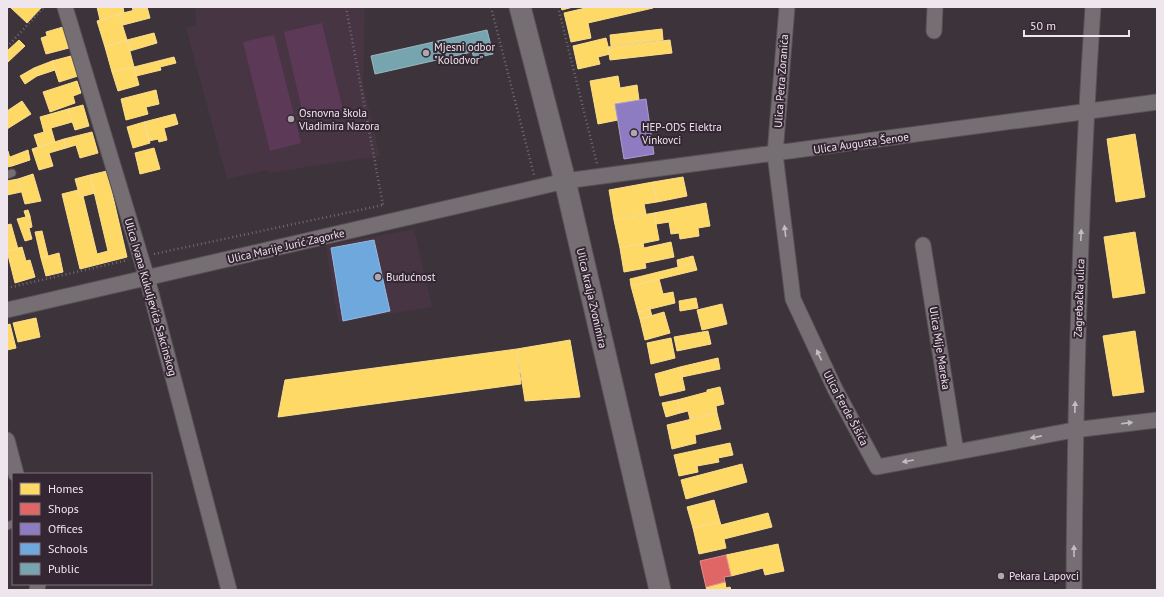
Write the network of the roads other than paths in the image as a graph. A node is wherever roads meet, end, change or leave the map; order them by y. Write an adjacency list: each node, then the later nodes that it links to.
1 (65, 7): 12 (street, Ulica Ivana Kukuljevića Sakcinskog)
2 (520, 7): 10 (main road, Ulica kralja Zvonimira)
3 (787, 7): 9 (street, Ulica Petra Zoranića)
4 (935, 7): 6 (street)
5 (1093, 7): 8 (street, Zagrebačka ulica)
6 (934, 32)
7 (1157, 102): 8 (street, Ulica Augusta Šenoe)
8 (1086, 112): 9 (street, Ulica Augusta Šenoe); 15 (street, Zagrebačka ulica, one-way to 8)
9 (775, 154): 10 (street, Ulica Augusta Šenoe); 17 (street, Ulica Ferde Šišića, one-way to 9)
10 (565, 181): 12 (street, Ulica Marije Jurić Zagorke); 20 (main road, Ulica kralja Zvonimira)
11 (923, 245): 17 (street, Ulica Mije Mareka)
12 (147, 278): 13 (street, Ulica Marije Jurić Zagorke); 19 (street, Ulica Ivana Kukuljevića Sakcinskog)
13 (7, 310)
14 (1157, 420): 15 (street, Ulica Ferde Šišića, one-way to 14)
15 (1074, 430): 17 (street, Ulica Ferde Šišića, one-way to 17); 21 (street, Zagrebačka ulica, one-way to 15)
16 (7, 440): 18 (street)
17 (956, 452)
18 (16, 473)
19 (229, 590)
20 (660, 590)
21 (1074, 590)

